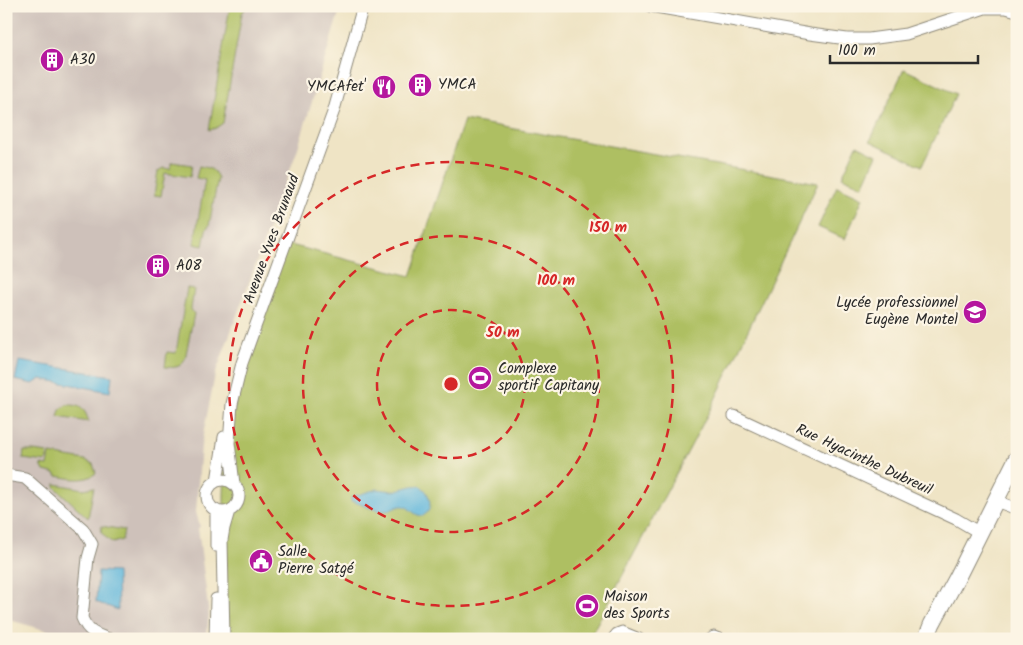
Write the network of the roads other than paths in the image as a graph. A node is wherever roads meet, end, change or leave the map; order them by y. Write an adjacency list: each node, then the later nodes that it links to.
1 (355, 6): 9 (street, Avenue Yves Brunaud)
2 (363, 6): 10 (street, Avenue Yves Brunaud)
3 (650, 6): 4 (street)
4 (989, 7): 5 (street)
5 (1017, 12)
6 (734, 416): 15 (street, Rue Hyacinthe Dubreuil)
7 (1017, 458): 11 (main road)
8 (6, 475): 18 (street)
9 (216, 482): 10 (street); 13 (street)
10 (234, 484): 14 (street)
11 (996, 501): 12 (street); 15 (main road)
12 (1017, 509)
13 (216, 510): 14 (street); 19 (street)
14 (229, 511): 20 (street)
15 (980, 533): 16 (main road)
16 (929, 631): 24 (main road)
17 (617, 636): 21 (street)
18 (109, 639)
19 (215, 639)
20 (224, 639)
21 (639, 639)
22 (710, 639): 23 (street)
23 (720, 639)
24 (920, 639)

